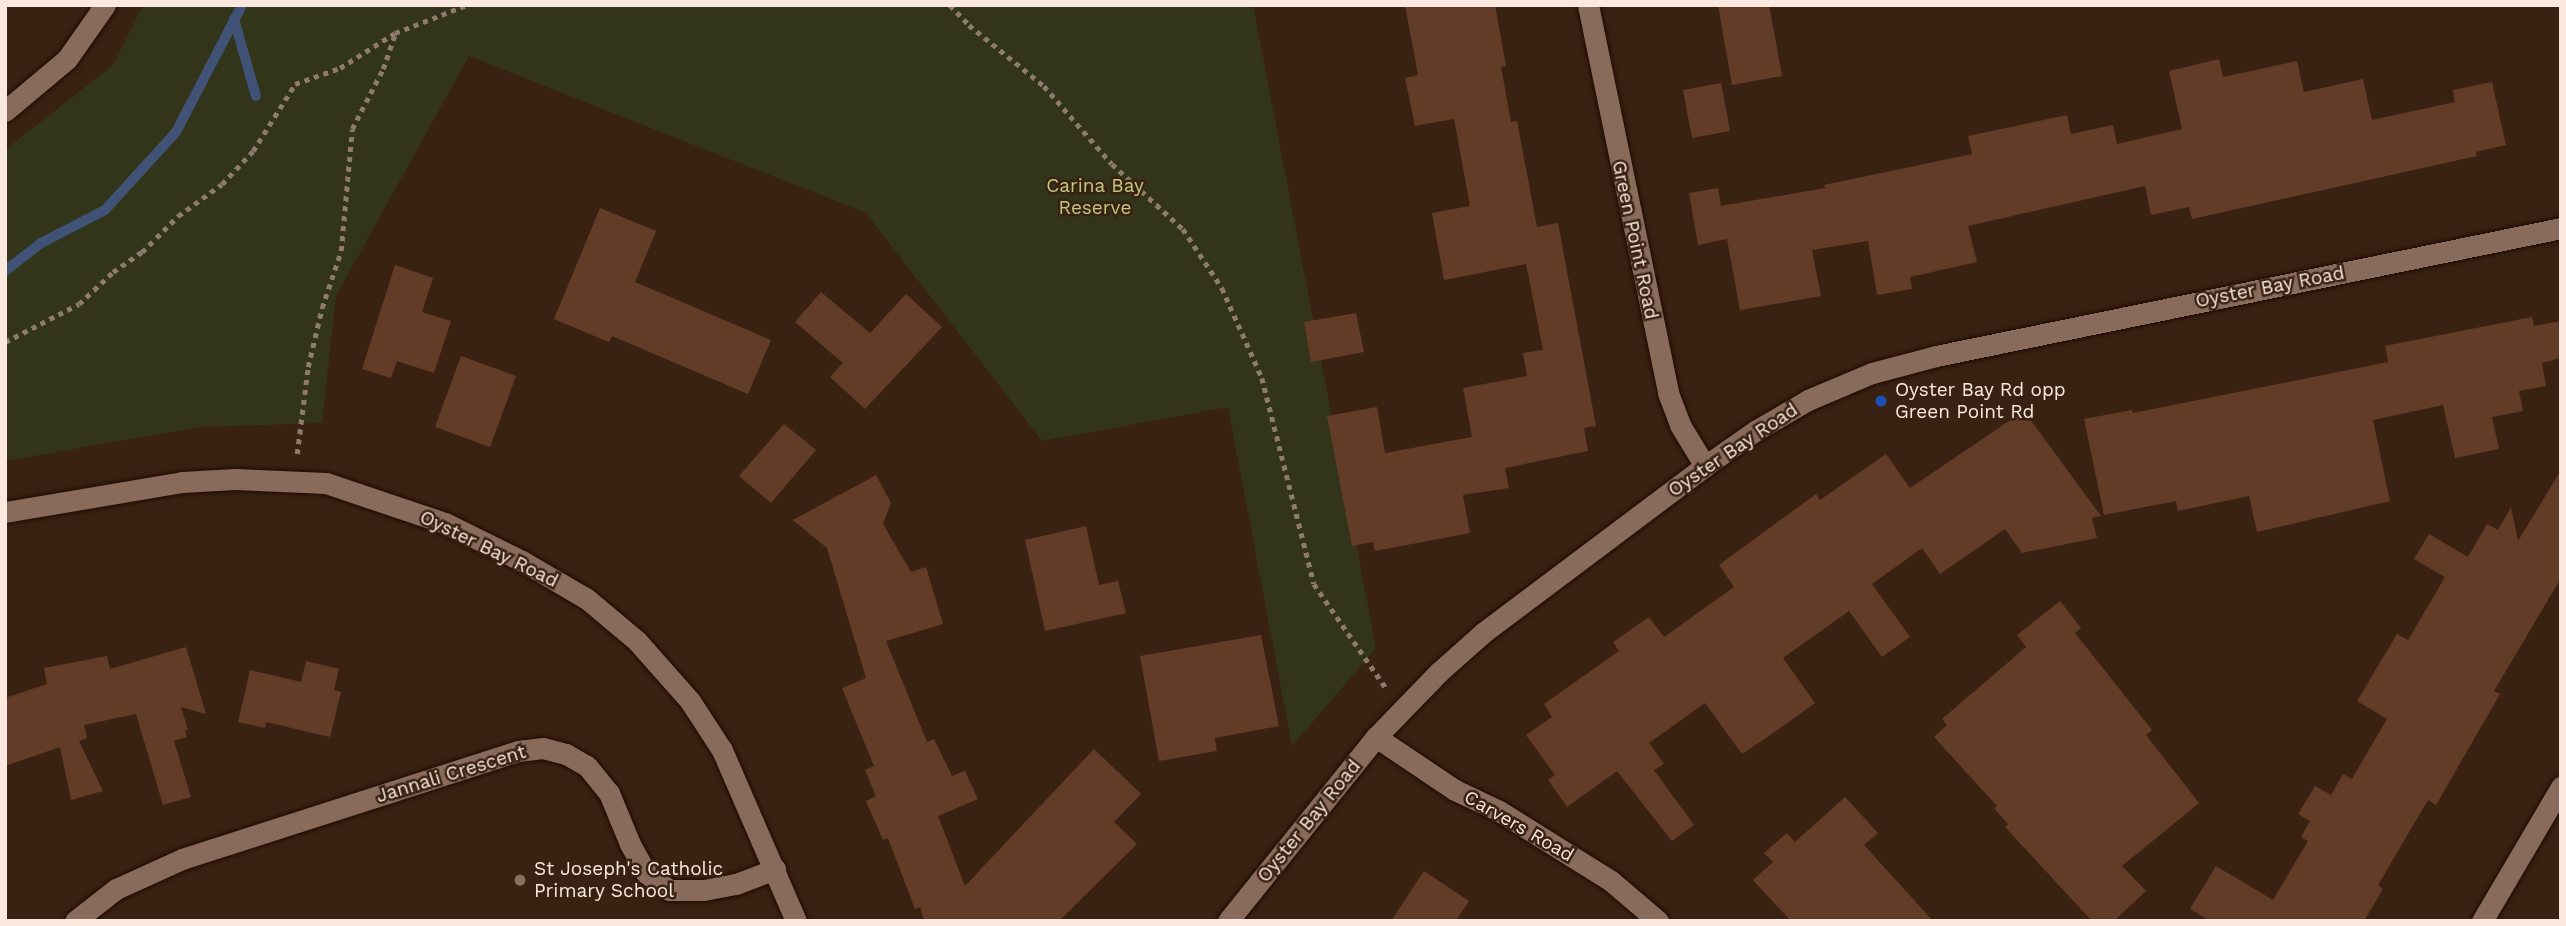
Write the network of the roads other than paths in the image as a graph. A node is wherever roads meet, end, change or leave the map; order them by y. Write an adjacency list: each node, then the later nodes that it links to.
1 (106, 5): 3 (street)
2 (1588, 5): 5 (street, Green Point Road)
3 (5, 111)
4 (2561, 228): 5 (street, Oyster Bay Road)
5 (1704, 466): 7 (street, Oyster Bay Road)
6 (5, 512): 9 (street, Oyster Bay Road)
7 (1376, 737): 12 (street, Oyster Bay Road); 13 (street, Carvers Road)
8 (2561, 787): 14 (street)
9 (775, 869): 10 (street, Jannali Crescent); 11 (street, Oyster Bay Road)
10 (75, 921)
11 (796, 921)
12 (1228, 921)
13 (1658, 921)
14 (2482, 921)

